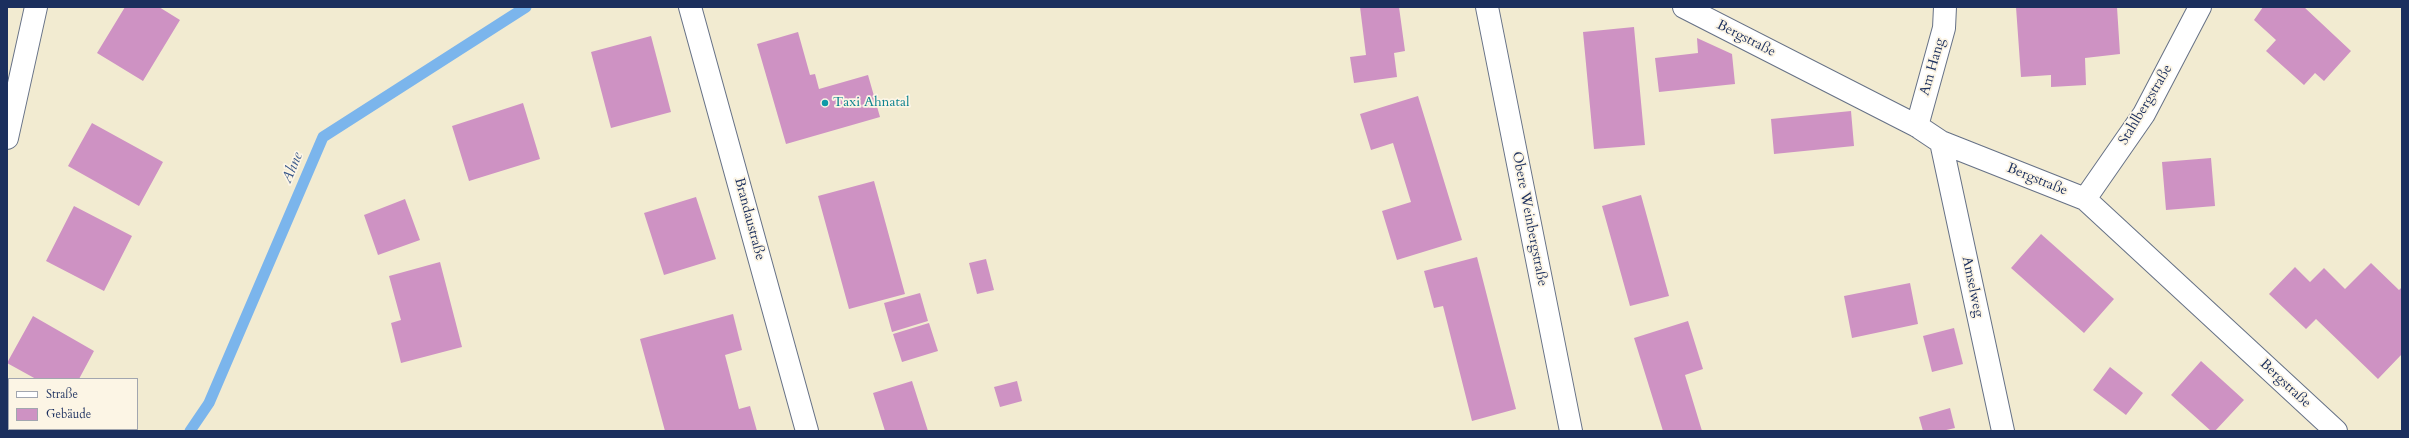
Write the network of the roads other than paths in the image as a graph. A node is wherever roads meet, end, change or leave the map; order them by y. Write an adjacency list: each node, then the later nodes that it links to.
1 (36, 7): 8 (street)
2 (690, 7): 11 (street, Brandaustraße)
3 (1487, 7): 12 (street, Obere Weinbergstraße)
4 (1684, 7): 7 (street, Bergstraße)
5 (1945, 7): 7 (street, Am Hang)
6 (2200, 7): 10 (street, Stahlbergstraße)
7 (1917, 126): 9 (street, Bergstraße)
8 (7, 138)
9 (1941, 142): 10 (street, Bergstraße); 13 (street, Amselweg)
10 (2085, 199): 14 (street, Bergstraße)
11 (808, 431)
12 (1571, 431)
13 (2003, 431)
14 (2336, 431)

